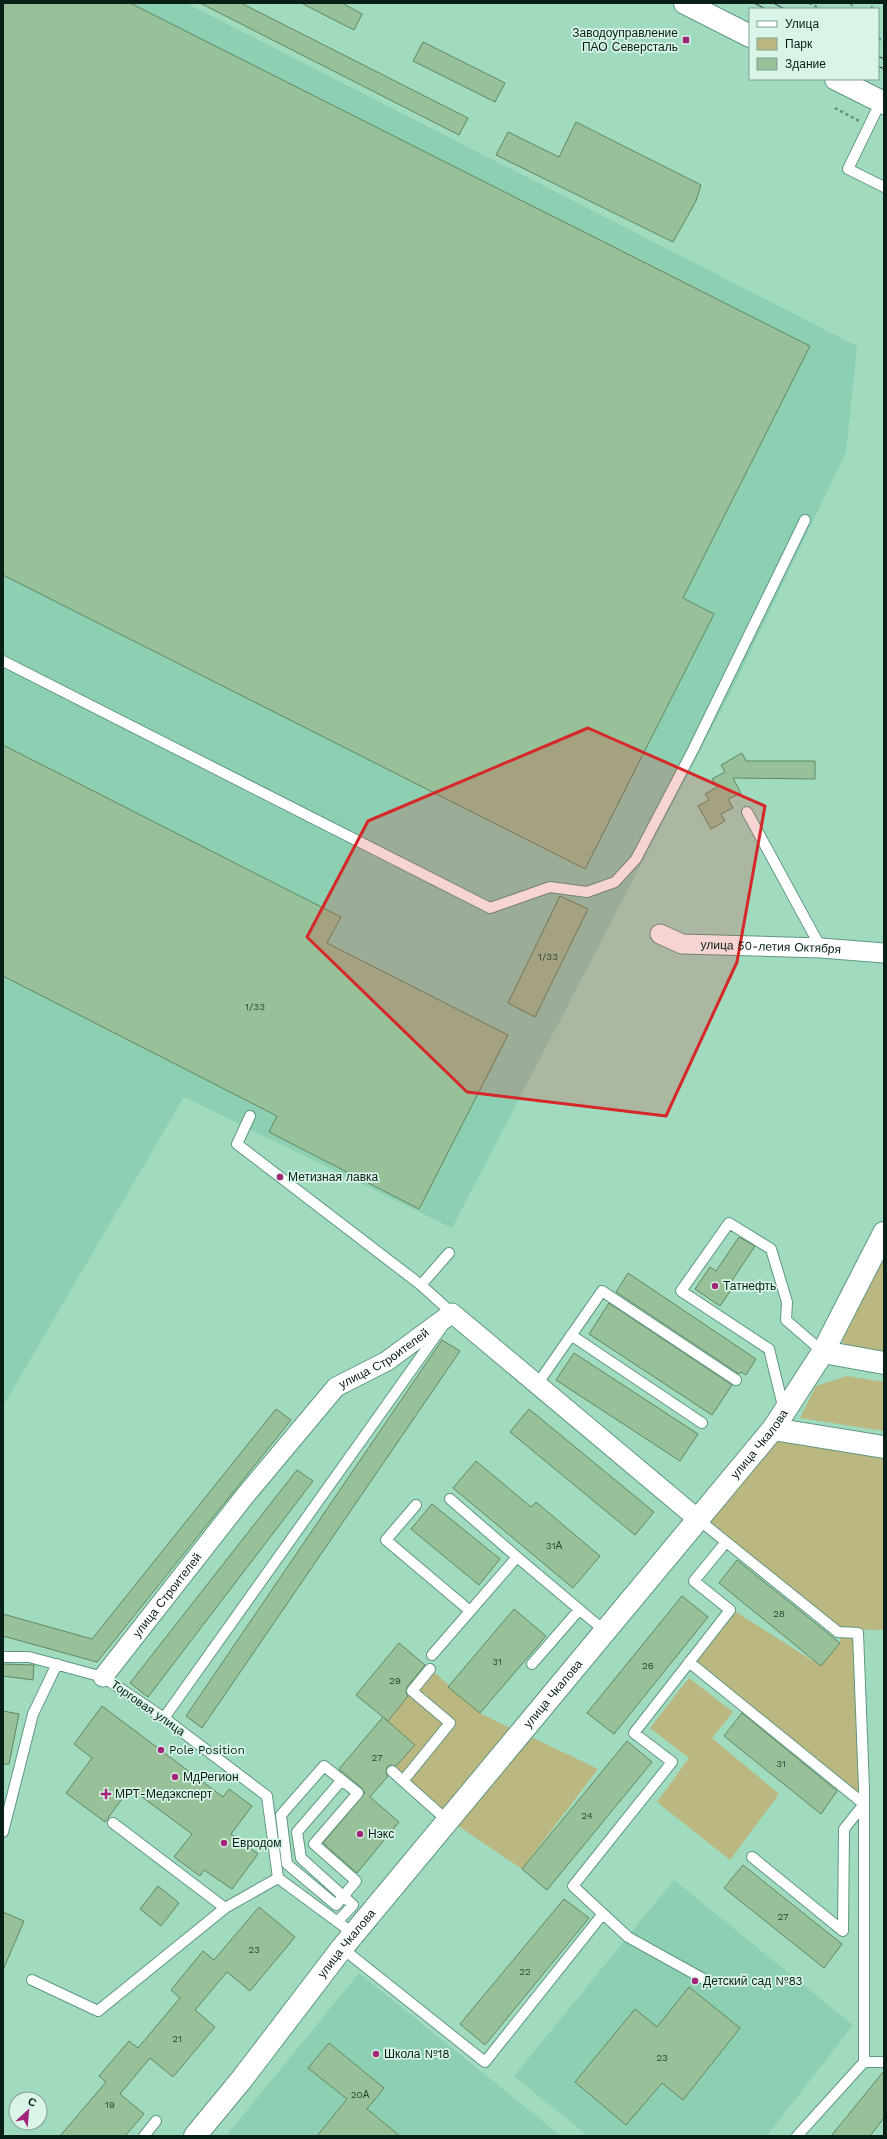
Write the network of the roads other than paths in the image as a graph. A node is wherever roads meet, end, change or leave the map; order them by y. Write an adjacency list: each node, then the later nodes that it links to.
1 (685, 3): 2 (street)
2 (749, 35)
3 (838, 80): 4 (street)
4 (882, 102): 5 (lane)
5 (884, 187)
6 (805, 520): 7 (lane)
7 (3, 661)
8 (747, 812): 10 (lane)
9 (660, 934): 10 (street, улица 50-летия Октября)
10 (821, 948): 11 (street, улица 50-летия Октября)
11 (884, 953)
12 (250, 1116): 15 (lane)
13 (884, 1233): 18 (street, улица Чкалова)
14 (449, 1253): 15 (lane)
15 (422, 1285): 16 (lane)
16 (452, 1313): 21 (street); 39 (street, улица Строителей); 40 (lane)
17 (571, 1335): 20 (lane); 21 (lane); 23 (lane)
18 (823, 1352): 19 (street); 22 (street, улица Чкалова); 22 (lane)
19 (884, 1364)
20 (736, 1380)
21 (536, 1386): 27 (street)
22 (779, 1421): 24 (street); 27 (street, улица Чкалова)
23 (702, 1423)
24 (884, 1447)
25 (450, 1499): 29 (lane)
26 (416, 1505): 31 (lane)
27 (699, 1520): 28 (lane); 32 (street, улица Чкалова)
28 (726, 1542): 35 (lane); 44 (lane)
29 (517, 1557): 30 (lane); 31 (lane)
30 (579, 1610): 32 (lane); 37 (lane)
31 (470, 1611): 33 (lane)
32 (606, 1632): 45 (street, улица Чкалова)
33 (432, 1655)
34 (3, 1657): 36 (lane, Торговая улица)
35 (689, 1662): 44 (lane); 52 (lane)
36 (57, 1664): 39 (lane, Торговая улица); 47 (lane)
37 (532, 1664)
38 (430, 1669): 43 (lane)
39 (103, 1677): 40 (lane, Торговая улица)
40 (164, 1718): 49 (lane, Торговая улица)
41 (392, 1772): 43 (lane)
42 (341, 1781): 50 (lane); 50 (lane); 50 (lane)
43 (403, 1781): 45 (lane)
44 (864, 1804): 48 (lane); 56 (lane)
45 (448, 1821): 53 (street, улица Чкалова)
46 (113, 1823): 51 (lane)
47 (3, 1832)
48 (752, 1857)
49 (278, 1878): 51 (lane); 53 (lane)
50 (343, 1896): 53 (lane)
51 (225, 1908): 54 (lane)
52 (602, 1915): 53 (lane); 55 (lane)
53 (345, 1935): 60 (street, улица Чкалова)
54 (32, 1980)
55 (709, 1982)
56 (864, 2062): 57 (lane); 61 (lane)
57 (884, 2062)
58 (156, 2121): 59 (lane)
59 (144, 2136)
60 (195, 2136)
61 (797, 2136)

